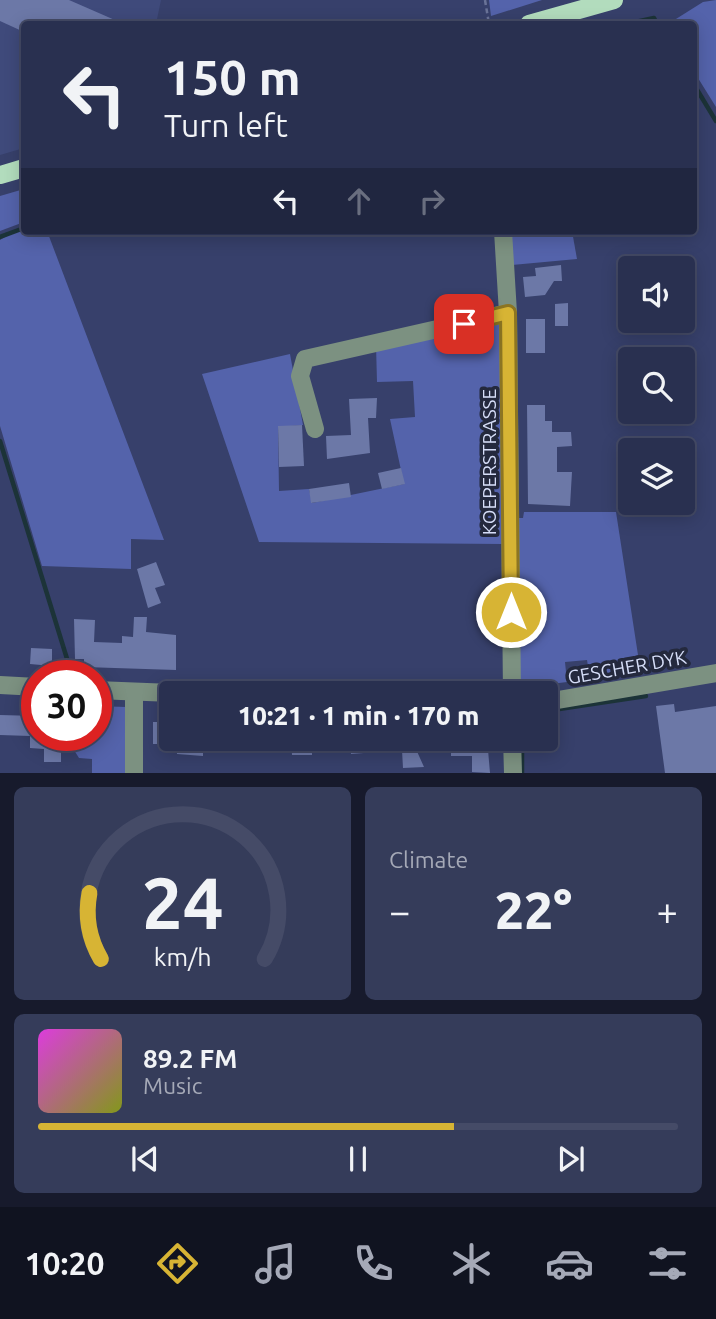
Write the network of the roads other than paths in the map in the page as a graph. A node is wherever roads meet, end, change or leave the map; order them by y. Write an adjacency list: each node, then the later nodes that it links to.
1 (614, 0): 2 (main road)
2 (540, 21)
3 (21, 169): 4 (main road)
4 (0, 175)
5 (503, 235): 6 (street, KOEPERSTRASSE)
6 (508, 313): 7 (street); 9 (street, KOEPERSTRASSE)
7 (315, 429)
8 (716, 673): 15 (street, GESCHER DYK)
9 (512, 681)
10 (0, 685): 11 (street)
11 (21, 686)
12 (112, 691): 13 (street)
13 (134, 692): 14 (street); 17 (street)
14 (159, 693)
15 (558, 700)
16 (512, 751): 18 (street)
17 (134, 773)
18 (513, 773)

